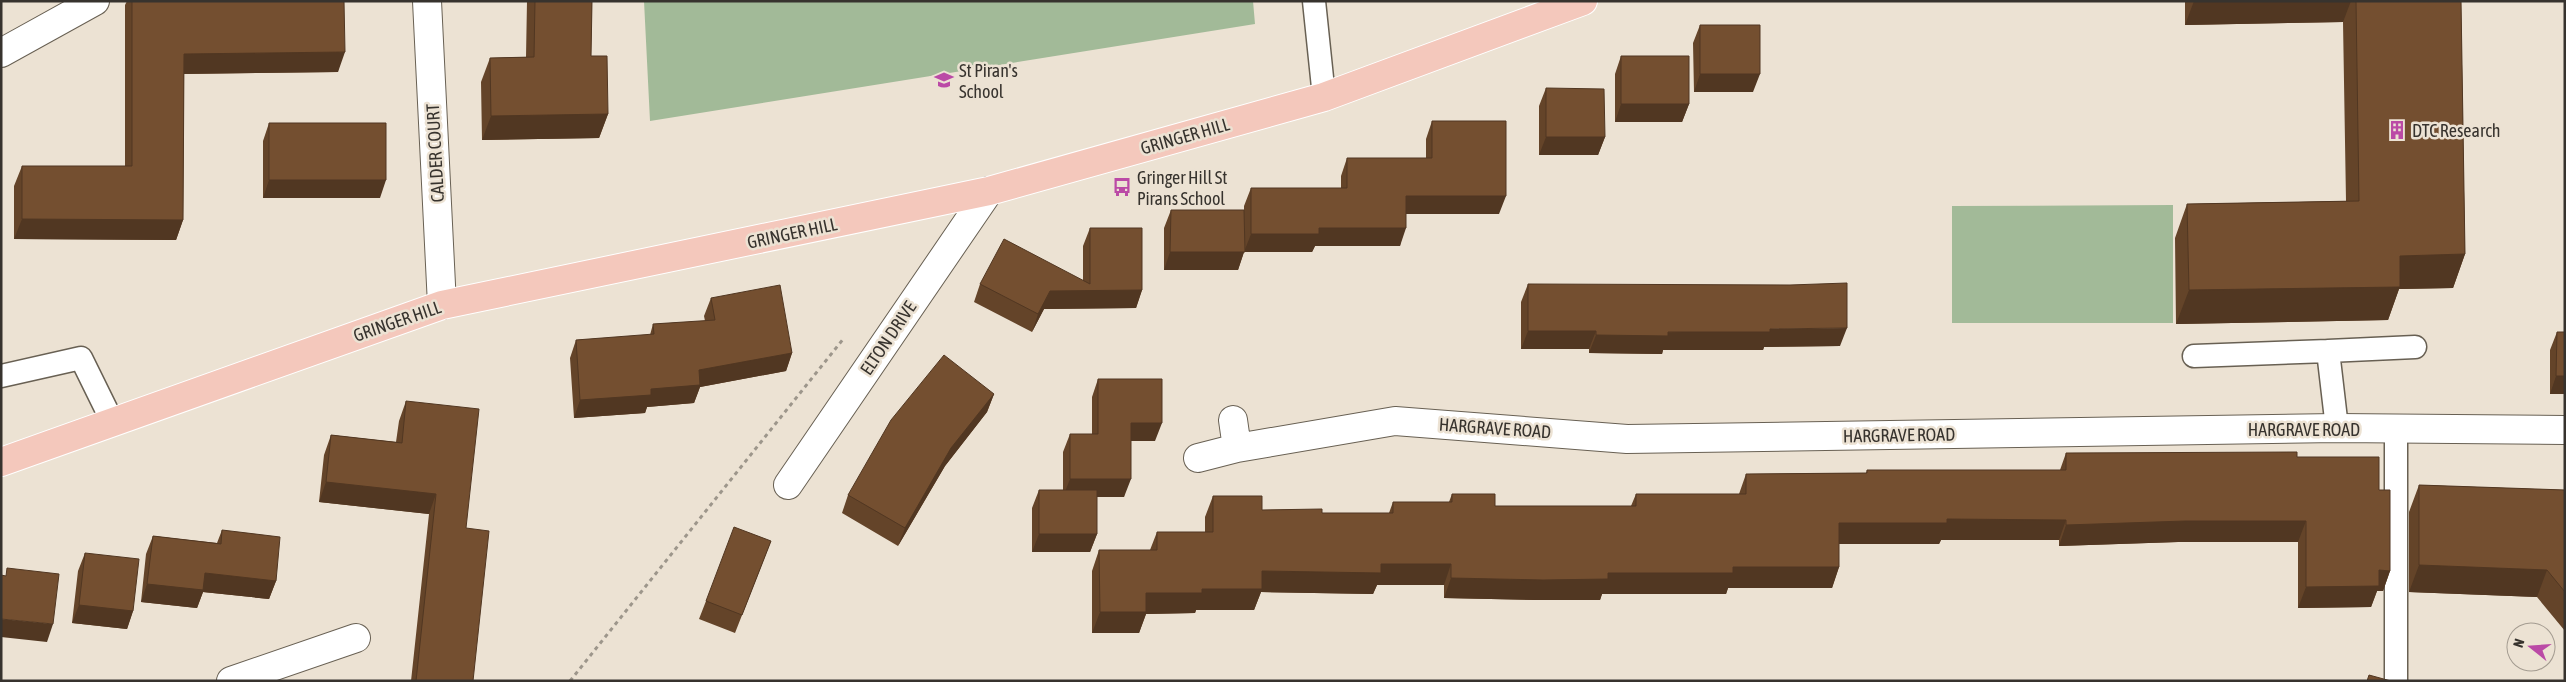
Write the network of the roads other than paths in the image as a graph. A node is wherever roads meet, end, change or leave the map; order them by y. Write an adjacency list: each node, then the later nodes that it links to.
1 (95, 1): 5 (street)
2 (427, 1): 8 (street, CALDER COURT)
3 (1314, 1): 6 (lane)
4 (1583, 1): 6 (main road, GRINGER HILL)
5 (1, 53)
6 (1324, 96): 7 (main road, GRINGER HILL)
7 (989, 191): 8 (main road, GRINGER HILL); 21 (street, ELTON DRIVE)
8 (442, 305): 14 (main road, GRINGER HILL)
9 (2415, 347): 10 (lane)
10 (2328, 351): 11 (lane); 15 (lane)
11 (2194, 356)
12 (1, 376): 14 (lane)
13 (1233, 420): 18 (street)
14 (112, 421): 20 (main road, GRINGER HILL)
15 (2338, 428): 16 (street, HARGRAVE ROAD); 18 (street, HARGRAVE ROAD)
16 (2396, 429): 17 (street, HARGRAVE ROAD); 24 (lane)
17 (2565, 430)
18 (1237, 448): 19 (street, HARGRAVE ROAD)
19 (1198, 458)
20 (1, 462)
21 (788, 484)
22 (356, 638): 23 (street)
23 (231, 681)
24 (2396, 681)

